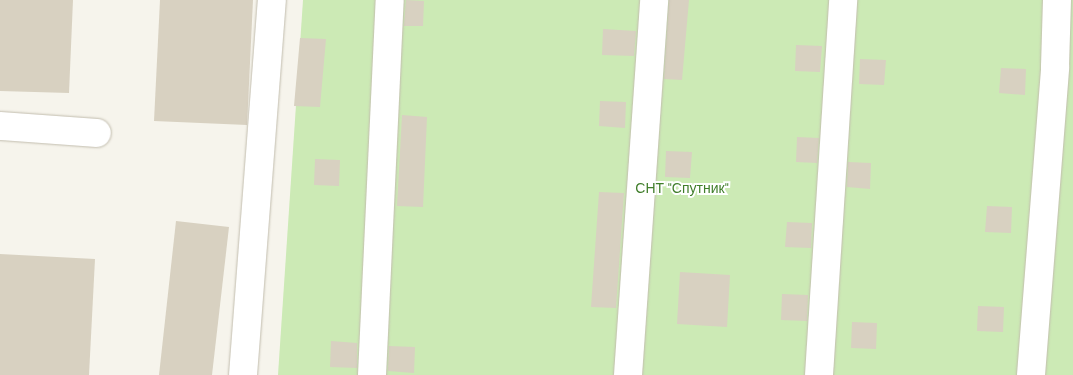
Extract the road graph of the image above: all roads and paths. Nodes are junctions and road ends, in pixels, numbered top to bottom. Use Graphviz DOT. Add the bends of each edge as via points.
graph roads {
  1 [pos="272,0"];
  2 [pos="390,0"];
  3 [pos="654,0"];
  4 [pos="843,0"];
  5 [pos="1057,0"];
  6 [pos="0,126"];
  7 [pos="97,133"];
  8 [pos="243,375"];
  9 [pos="372,375"];
  10 [pos="628,375"];
  11 [pos="819,375"];
  12 [pos="1031,375"];
  1 -- 8 [label="street"];
  2 -- 9 [label="street"];
  3 -- 10 [label="street"];
  4 -- 11 [label="street"];
  5 -- 12 [label="street" via="1055,67"];
  6 -- 7 [label="street"];
}
